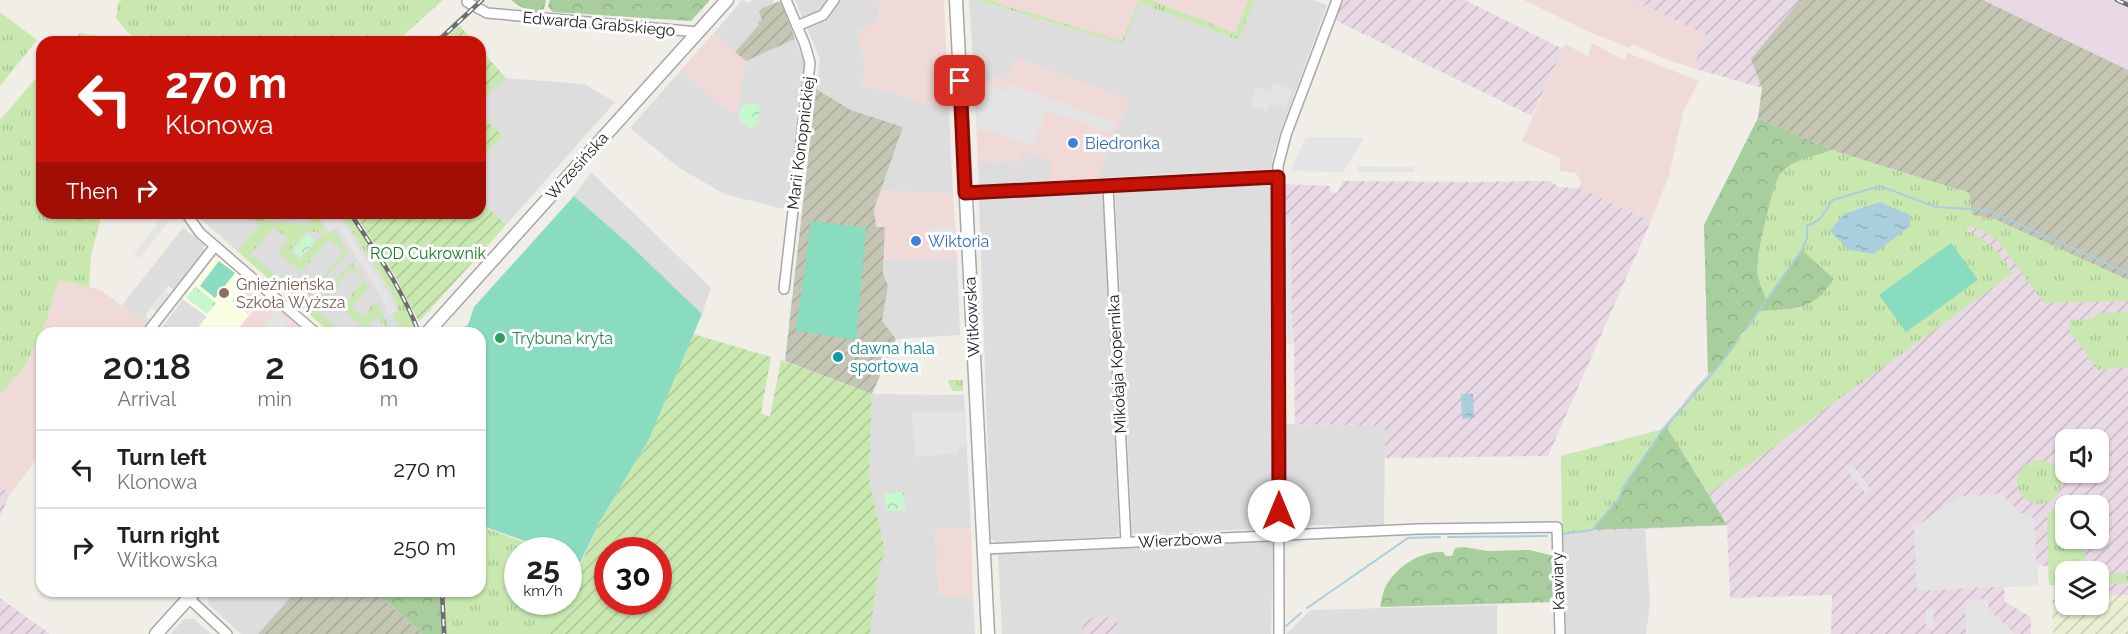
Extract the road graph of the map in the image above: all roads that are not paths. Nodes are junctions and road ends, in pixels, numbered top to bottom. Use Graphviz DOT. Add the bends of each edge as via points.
graph roads {
  1 [pos="727,0"];
  2 [pos="786,0"];
  3 [pos="956,0"];
  4 [pos="1336,0"];
  5 [pos="467,2"];
  6 [pos="829,3"];
  7 [pos="797,26"];
  8 [pos="698,32"];
  9 [pos="1278,177"];
  10 [pos="1108,186"];
  11 [pos="965,193"];
  12 [pos="190,219"];
  13 [pos="215,246"];
  14 [pos="784,290"];
  15 [pos="152,327"];
  16 [pos="309,327"];
  17 [pos="433,327"];
  18 [pos="1557,527"];
  19 [pos="1280,534"];
  20 [pos="1126,542"];
  21 [pos="984,549"];
  22 [pos="185,597"];
  23 [pos="192,597"];
  24 [pos="156,634"];
  25 [pos="227,634"];
  26 [pos="988,634"];
  27 [pos="1279,634"];
  28 [pos="1560,634"];
  1 -- 8 [label="street, Wrzesińska"];
  2 -- 7 [label="street, Marii Konopnickiej"];
  3 -- 11 [label="street, Witkowska"];
  4 -- 9 [label="street" via="1281,150"];
  5 -- 8 [label="street, Edwarda Grabskiego" via="487,13"];
  6 -- 7 [label="street" via="823,15"];
  7 -- 14 [label="street, Marii Konopnickiej" via="810,63"];
  8 -- 17 [label="street, Wrzesińska"];
  9 -- 10 [label="street"];
  9 -- 19 [label="street"];
  10 -- 11 [label="street"];
  10 -- 20 [label="street, Mikołaja Kopernika"];
  11 -- 21 [label="street, Witkowska"];
  12 -- 13 [label="street"];
  13 -- 15 [label="street"];
  13 -- 16 [label="street"];
  18 -- 19 [label="street, Wierzbowa"];
  18 -- 28 [label="street, Kawiary"];
  19 -- 20 [label="street, Wierzbowa"];
  19 -- 27 [label="street"];
  20 -- 21 [label="street, Wierzbowa"];
  21 -- 26 [label="street, Witkowska"];
  22 -- 24 [label="street"];
  23 -- 25 [label="street"];
}
